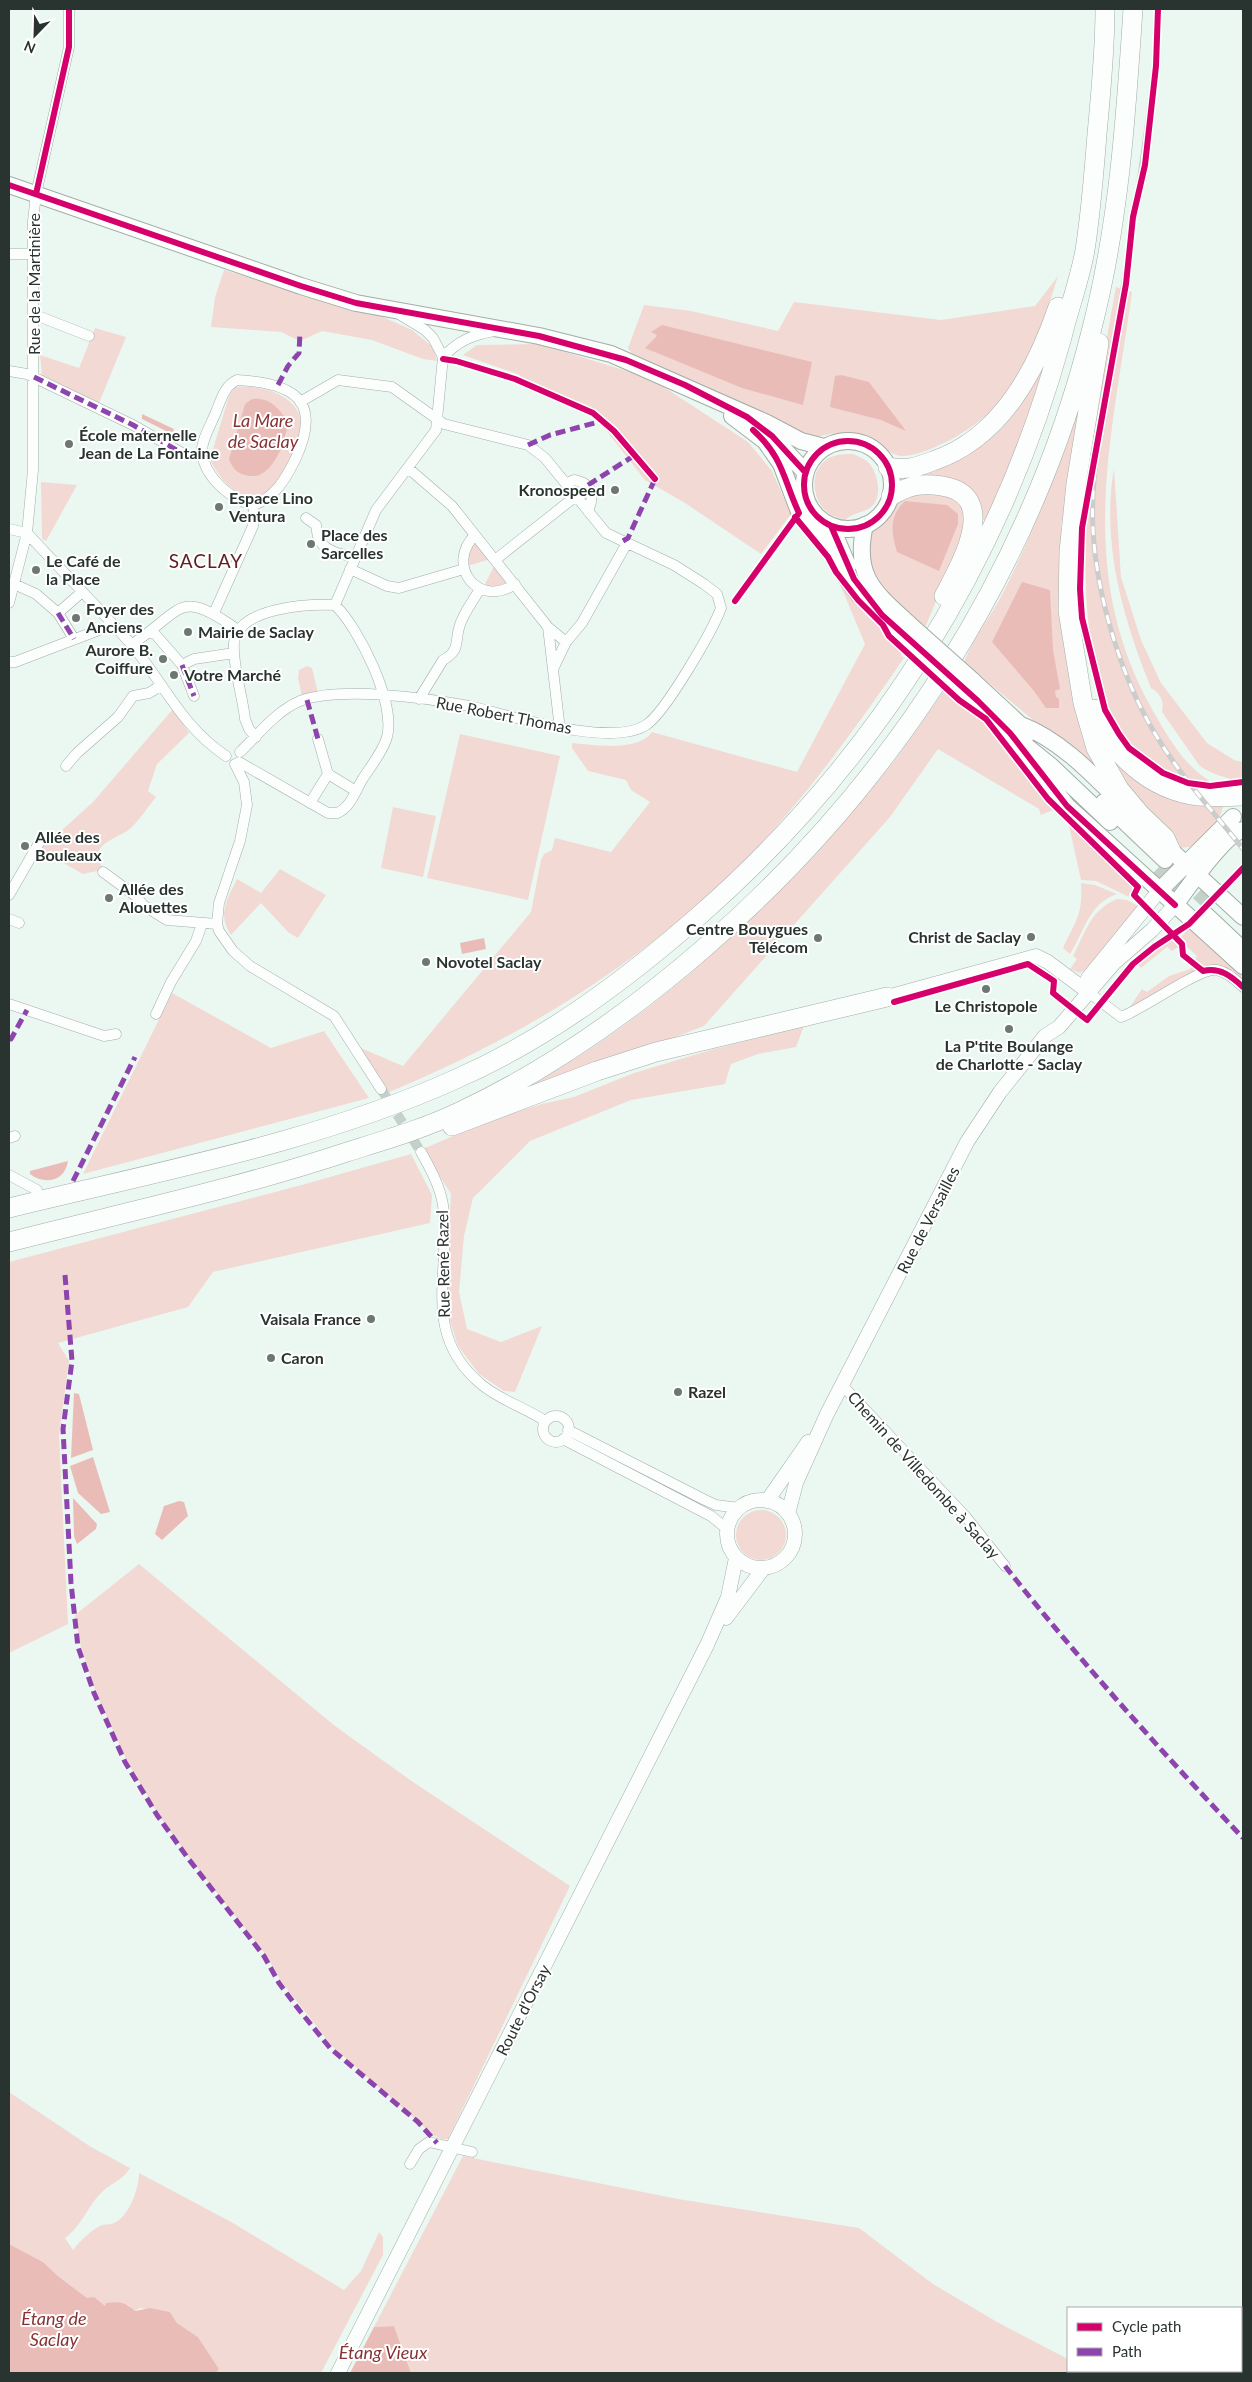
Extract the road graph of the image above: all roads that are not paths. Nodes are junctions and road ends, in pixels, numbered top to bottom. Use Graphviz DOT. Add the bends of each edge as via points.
graph roads {
  1 [pos="69,9"];
  2 [pos="1105,9"];
  3 [pos="1133,9"];
  4 [pos="9,185"];
  5 [pos="1092,185"];
  6 [pos="36,194"];
  7 [pos="9,254"];
  8 [pos="33,254"];
  9 [pos="1103,283"];
  10 [pos="392,310"];
  11 [pos="33,314"];
  12 [pos="500,330"];
  13 [pos="89,336"];
  14 [pos="443,357"];
  15 [pos="9,371"];
  16 [pos="34,377"];
  17 [pos="685,385"];
  18 [pos="300,402"];
  19 [pos="731,408"];
  20 [pos="438,420"];
  21 [pos="824,447"];
  22 [pos="182,453"];
  23 [pos="888,467"];
  24 [pos="408,468"];
  25 [pos="805,472"];
  26 [pos="566,484"];
  27 [pos="576,496"];
  28 [pos="891,496"];
  29 [pos="254,505"];
  30 [pos="588,512"];
  31 [pos="306,518"];
  32 [pos="866,525"];
  33 [pos="830,526"];
  34 [pos="9,529"];
  35 [pos="27,533"];
  36 [pos="475,535"];
  37 [pos="627,543"];
  38 [pos="356,556"];
  39 [pos="495,560"];
  40 [pos="350,569"];
  41 [pos="464,569"];
  42 [pos="14,584"];
  43 [pos="515,584"];
  44 [pos="480,590"];
  45 [pos="82,592"];
  46 [pos="1070,595"];
  47 [pos="9,603"];
  48 [pos="335,605"];
  49 [pos="58,613"];
  50 [pos="214,613"];
  51 [pos="882,615"];
  52 [pos="112,624"];
  53 [pos="548,627"];
  54 [pos="906,629"];
  55 [pos="238,630"];
  56 [pos="149,633"];
  57 [pos="74,639"];
  58 [pos="566,642"];
  59 [pos="131,645"];
  60 [pos="234,653"];
  61 [pos="9,662"];
  62 [pos="182,665"];
  63 [pos="915,666"];
  64 [pos="554,667"];
  65 [pos="160,686"];
  66 [pos="194,696"];
  67 [pos="384,697"];
  68 [pos="420,699"];
  69 [pos="557,727"];
  70 [pos="1016,729"];
  71 [pos="256,737"];
  72 [pos="318,739"];
  73 [pos="238,759"];
  74 [pos="66,766"];
  75 [pos="328,774"];
  76 [pos="356,791"];
  77 [pos="1242,796"];
  78 [pos="310,803"];
  79 [pos="1240,825"];
  80 [pos="40,843"];
  81 [pos="1165,859"];
  82 [pos="1185,864"];
  83 [pos="104,872"];
  84 [pos="1198,875"];
  85 [pos="1159,891"];
  86 [pos="9,895"];
  87 [pos="1175,904"];
  88 [pos="1243,917"];
  89 [pos="9,919"];
  90 [pos="20,923"];
  91 [pos="202,924"];
  92 [pos="217,924"];
  93 [pos="1243,935"];
  94 [pos="1243,950"];
  95 [pos="1243,966"];
  96 [pos="1243,987"];
  97 [pos="1084,989"];
  98 [pos="889,996"];
  99 [pos="9,1004"];
  100 [pos="156,1014"];
  101 [pos="116,1034"];
  102 [pos="381,1089"];
  103 [pos="400,1135"];
  104 [pos="421,1152"];
  105 [pos="9,1175"];
  106 [pos="37,1190"];
  107 [pos="9,1208"];
  108 [pos="9,1242"];
  109 [pos="842,1385"];
  110 [pos="827,1414"];
  111 [pos="545,1421"];
  112 [pos="566,1435"];
  113 [pos="767,1501"];
  114 [pos="739,1508"];
  115 [pos="788,1514"];
  116 [pos="727,1530"];
  117 [pos="736,1558"];
  118 [pos="1006,1566"];
  119 [pos="763,1569"];
  120 [pos="707,1645"];
  121 [pos="454,2147"];
  122 [pos="472,2152"];
  123 [pos="410,2164"];
  124 [pos="338,2373"];
  1 -- 6 [label="street, Rue de la Martinière" via="69,47"];
  2 -- 5 [label="highway" via="1105,47"];
  3 -- 9 [label="highway" via="1125,136"];
  4 -- 6 [label="main road"];
  5 -- 23 [label="highway" via="1084,193 1076,242 1049,332 1016,396 984,430 957,450 911,469"];
  5 -- 63 [label="highway" via="1084,252 1032,436 977,562"];
  6 -- 8 [label="street, Rue de la Martinière"];
  6 -- 10 [label="main road" via="301,286"];
  7 -- 8 [label="street"];
  8 -- 11 [label="street, Rue de la Martinière"];
  9 -- 46 [label="highway" via="1107,296 1070,535"];
  9 -- 103 [label="highway" via="1055,450 1003,568 967,635 918,711 841,811 733,924 623,1014 514,1084 457,1113"];
  10 -- 12 [label="main road"];
  10 -- 14 [label="street" via="425,330"];
  11 -- 13 [label="street"];
  11 -- 16 [label="street, Rue de la Martinière"];
  12 -- 14 [label="street" via="466,338"];
  12 -- 17 [label="main road" via="611,354"];
  14 -- 20 [label="street"];
  15 -- 16 [label="street"];
  16 -- 22 [label="street" via="133,425"];
  16 -- 35 [label="street, Rue de la Martinière" via="33,470"];
  17 -- 19 [label="main road"];
  17 -- 51 [label="main road" via="706,403 735,418 765,441 781,464 801,517 830,551 855,590"];
  18 -- 20 [label="street" via="343,379 397,389"];
  18 -- 29 [label="street" via="308,419 298,454 278,489 267,500"];
  18 -- 29 [label="street" via="278,385 263,382 237,380 226,389 205,440 203,456 206,466 222,488 240,501"];
  19 -- 21 [label="main road" via="801,441"];
  19 -- 25 [label="main road" via="772,436"];
  20 -- 24 [label="street" via="433,436"];
  20 -- 26 [label="street" via="528,445 545,458"];
  21 -- 23 [label="main road" via="838,441 868,445 880,454"];
  21 -- 25 [label="main road"];
  23 -- 28 [label="main road"];
  24 -- 36 [label="street" via="452,506"];
  24 -- 38 [label="street" via="376,510"];
  25 -- 33 [label="main road" via="808,504 813,513"];
  26 -- 27 [label="street"];
  26 -- 30 [label="street" via="574,480 588,485 593,492"];
  27 -- 30 [label="street"];
  27 -- 39 [label="street"];
  28 -- 32 [label="main road" via="882,514"];
  28 -- 63 [label="highway" via="908,486 955,488 971,500 974,512 965,549 913,660"];
  29 -- 50 [label="street" via="253,526"];
  30 -- 37 [label="street" via="606,533"];
  31 -- 38 [label="street" via="316,525 320,541 325,546 344,556"];
  32 -- 33 [label="main road" via="854,529"];
  32 -- 54 [label="main road" via="862,557 868,580"];
  33 -- 51 [label="main road" via="854,579"];
  34 -- 35 [label="street"];
  35 -- 42 [label="street, Rue de la Martinière"];
  35 -- 45 [label="street" via="66,580"];
  36 -- 39 [label="street"];
  36 -- 41 [label="street" via="464,552"];
  37 -- 58 [label="street" via="582,623"];
  37 -- 69 [label="street, Rue Robert Thomas" via="674,565 704,584 717,594 721,608 702,646 660,711 646,726 623,732"];
  38 -- 40 [label="street"];
  39 -- 43 [label="street"];
  40 -- 41 [label="street" via="399,588"];
  40 -- 48 [label="street"];
  41 -- 44 [label="street"];
  42 -- 47 [label="street, Rue de la Martinière"];
  42 -- 49 [label="street" via="36,594"];
  43 -- 44 [label="street" via="505,591"];
  43 -- 53 [label="street"];
  44 -- 68 [label="street" via="459,627 458,643 449,657 442,660"];
  45 -- 49 [label="street"];
  45 -- 52 [label="street"];
  46 -- 77 [label="highway" via="1092,703 1103,731 1114,747 1136,769 1168,788 1197,796"];
  46 -- 81 [label="highway" via="1068,611 1079,682 1096,748 1119,788 1165,838"];
  48 -- 55 [label="street" via="303,605 273,612 258,616"];
  48 -- 67 [label="street" via="354,627"];
  49 -- 57 [label="street"];
  50 -- 55 [label="street"];
  50 -- 56 [label="street" via="200,606 184,606"];
  51 -- 54 [label="main road"];
  52 -- 57 [label="street"];
  52 -- 59 [label="street"];
  53 -- 58 [label="street"];
  53 -- 64 [label="street"];
  54 -- 70 [label="main road, bridge"];
  55 -- 60 [label="street"];
  56 -- 59 [label="street"];
  56 -- 62 [label="street" via="155,634"];
  57 -- 61 [label="street"];
  58 -- 64 [label="street"];
  59 -- 65 [label="street"];
  60 -- 62 [label="street" via="194,659"];
  60 -- 71 [label="street" via="245,719"];
  62 -- 66 [label="street"];
  63 -- 107 [label="highway" via="851,757 751,868 637,969 539,1035 458,1079 378,1112 223,1157"];
  64 -- 69 [label="street"];
  65 -- 73 [label="street" via="193,729 226,756 228,762"];
  65 -- 74 [label="street" via="133,696 118,717"];
  67 -- 68 [label="street, Rue Robert Thomas"];
  67 -- 71 [label="street, Rue Robert Thomas" via="322,695 300,701 275,718"];
  67 -- 76 [label="street" via="387,738"];
  68 -- 69 [label="street, Rue Robert Thomas" via="467,706"];
  70 -- 81 [label="main road" via="1051,766"];
  70 -- 81 [label="main road" via="1037,731 1079,764"];
  70 -- 85 [label="main road" via="1067,806"];
  71 -- 73 [label="street, Rue Robert Thomas"];
  72 -- 75 [label="street"];
  73 -- 78 [label="street"];
  73 -- 92 [label="street" via="247,805 240,841 219,904"];
  75 -- 76 [label="street"];
  75 -- 78 [label="street"];
  76 -- 78 [label="street" via="344,809 337,813 328,813"];
  77 -- 79 [label="main road" via="1234,803"];
  79 -- 82 [label="main road"];
  79 -- 84 [label="main road"];
  80 -- 86 [label="street"];
  81 -- 82 [label="main road"];
  82 -- 84 [label="main road"];
  82 -- 85 [label="main road"];
  83 -- 91 [label="street" via="161,917"];
  84 -- 87 [label="main road"];
  84 -- 88 [label="main road"];
  85 -- 87 [label="main road"];
  85 -- 97 [label="main road, Rue de Versailles"];
  87 -- 95 [label="main road"];
  87 -- 97 [label="main road, Rue de Versailles" via="1152,930"];
  89 -- 90 [label="street"];
  91 -- 92 [label="street"];
  91 -- 100 [label="street"];
  92 -- 102 [label="street" via="226,942 250,966 334,1016"];
  93 -- 94 [label="main road" via="1210,911"];
  96 -- 97 [label="street" via="1225,973 1209,970 1135,1012 1120,1016"];
  97 -- 98 [label="main road" via="1036,956"];
  97 -- 109 [label="main road, Rue de Versailles" via="1052,1022 1046,1036 1000,1092 967,1142"];
  98 -- 103 [label="highway" via="656,1052 422,1136"];
  99 -- 101 [label="street" via="104,1036"];
  103 -- 108 [label="highway" via="276,1176"];
  104 -- 111 [label="street, Rue René Razel" via="442,1203 441,1309 452,1348 466,1369 484,1386"];
  105 -- 106 [label="street"];
  109 -- 110 [label="main road, Rue de Versailles"];
  109 -- 118 [label="street, Chemin de Villedombe à Saclay" via="966,1517"];
  110 -- 113 [label="main road, Rue de Versailles"];
  110 -- 115 [label="main road, Rue de Versailles" via="796,1483"];
  111 -- 112 [label="street, Rue René Razel" via="560,1416 566,1420"];
  111 -- 112 [label="street, Rue René Razel" via="546,1437 553,1441"];
  112 -- 114 [label="street, Rue René Razel" via="716,1505"];
  112 -- 116 [label="street, Rue René Razel" via="710,1516"];
  113 -- 114 [label="main road" via="756,1501"];
  113 -- 115 [label="main road" via="775,1503"];
  114 -- 116 [label="main road"];
  115 -- 119 [label="main road" via="795,1531 792,1549 780,1563"];
  116 -- 117 [label="main road" via="728,1545"];
  117 -- 119 [label="main road" via="753,1568"];
  117 -- 120 [label="main road, Route d'Orsay" via="728,1597"];
  119 -- 120 [label="main road, Route d'Orsay"];
  120 -- 121 [label="main road, Route d'Orsay"];
  121 -- 122 [label="street"];
  121 -- 123 [label="street" via="429,2142 419,2148"];
  121 -- 124 [label="main road, Route d'Orsay"];
}
